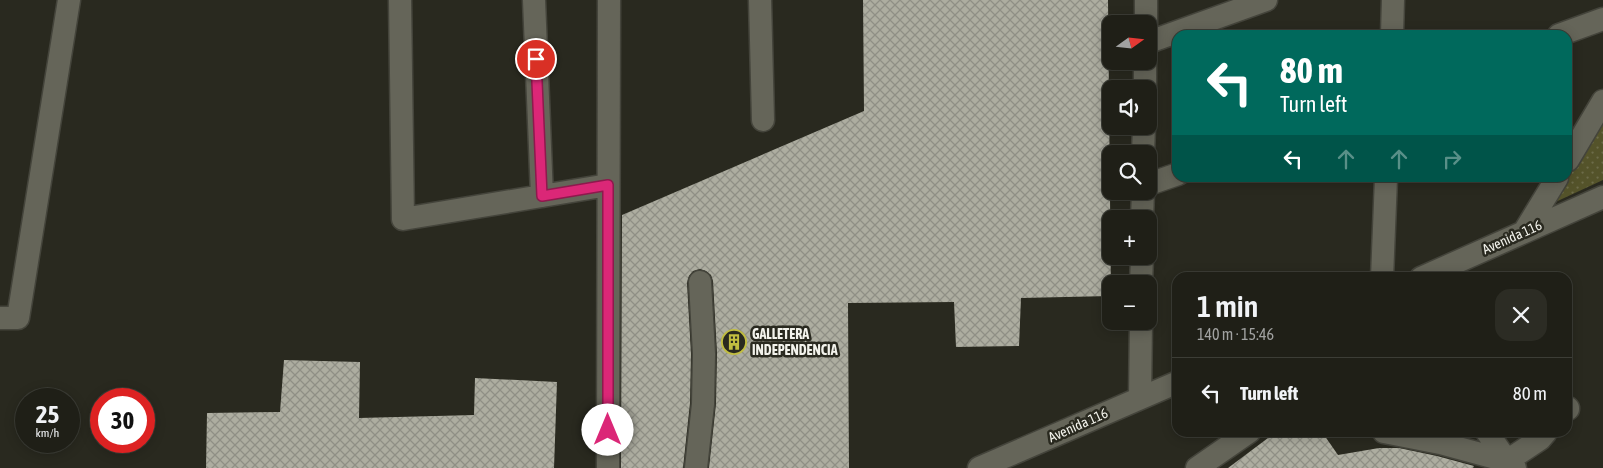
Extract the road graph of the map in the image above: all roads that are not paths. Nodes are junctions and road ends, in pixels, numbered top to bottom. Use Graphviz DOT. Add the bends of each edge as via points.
graph roads {
  1 [pos="69,0"];
  2 [pos="400,0"];
  3 [pos="534,0"];
  4 [pos="608,0"];
  5 [pos="760,0"];
  6 [pos="1146,0"];
  7 [pos="1266,0"];
  8 [pos="1393,0"];
  9 [pos="1146,15"];
  10 [pos="1603,19"];
  11 [pos="1182,30"];
  12 [pos="1392,30"];
  13 [pos="1572,30"];
  14 [pos="1172,34"];
  15 [pos="1158,39"];
  16 [pos="1603,102"];
  17 [pos="763,120"];
  18 [pos="1572,153"];
  19 [pos="1172,176"];
  20 [pos="1157,181"];
  21 [pos="1386,182"];
  22 [pos="1555,182"];
  23 [pos="608,185"];
  24 [pos="542,196"];
  25 [pos="1603,197"];
  26 [pos="1524,232"];
  27 [pos="1382,272"];
  28 [pos="1434,272"];
  29 [pos="700,282"];
  30 [pos="0,318"];
  31 [pos="1141,330"];
  32 [pos="1172,385"];
  33 [pos="1140,398"];
  34 [pos="1242,437"];
  35 [pos="1409,437"];
  36 [pos="1493,437"];
  37 [pos="1542,437"];
  38 [pos="1515,453"];
  39 [pos="608,468"];
  40 [pos="696,468"];
  41 [pos="979,468"];
  42 [pos="1197,468"];
  1 -- 30 [label="street" via="18,318"];
  2 -- 24 [label="street" via="404,219"];
  3 -- 24 [label="street"];
  4 -- 23 [label="street"];
  5 -- 17 [label="street"];
  6 -- 9 [label="street"];
  7 -- 11 [label="street"];
  8 -- 12 [label="street"];
  10 -- 13 [label="street"];
  14 -- 15 [label="street"];
  16 -- 18 [label="street"];
  19 -- 20 [label="street"];
  21 -- 27 [label="street"];
  22 -- 26 [label="street"];
  23 -- 24 [label="street"];
  23 -- 39 [label="street"];
  25 -- 26 [label="street, Avenida 116"];
  26 -- 28 [label="street, Avenida 116"];
  29 -- 40 [label="street" via="703,404"];
  31 -- 33 [label="street"];
  32 -- 33 [label="street, Avenida 116"];
  33 -- 41 [label="street, Avenida 116"];
  34 -- 42 [label="street"];
  35 -- 38 [label="street"];
  36 -- 38 [label="street"];
  37 -- 38 [label="street"];
}
